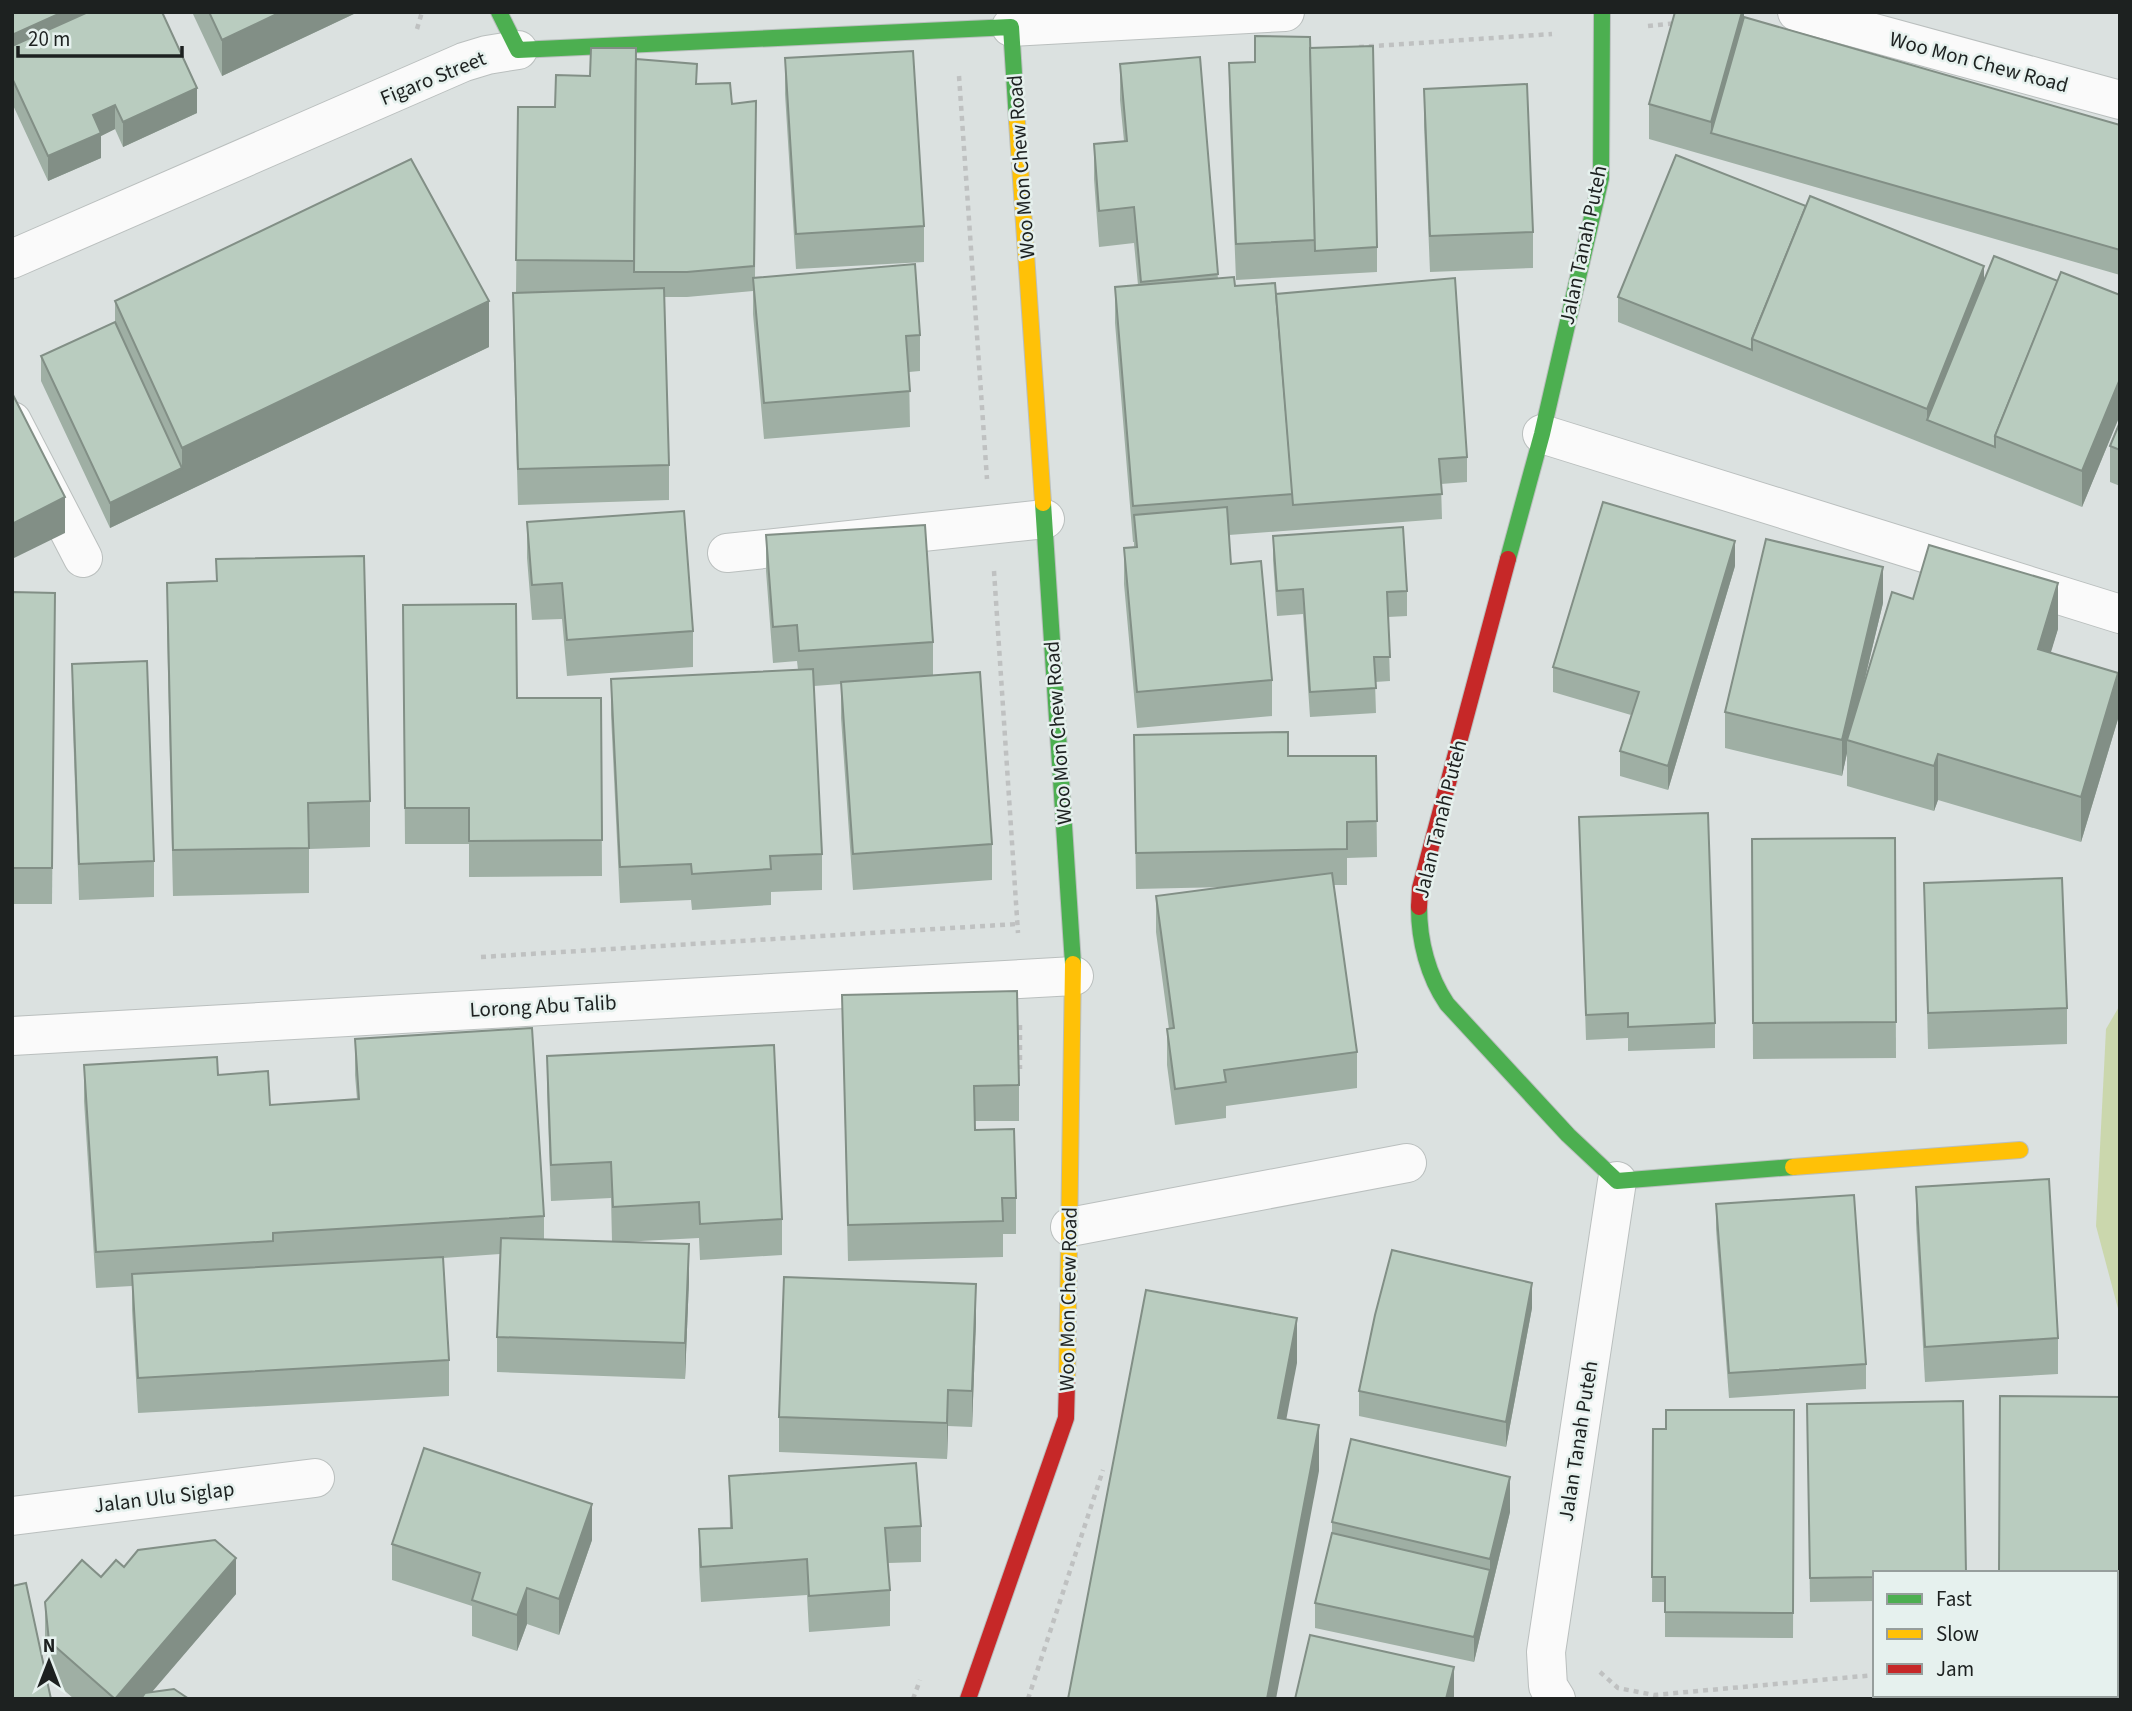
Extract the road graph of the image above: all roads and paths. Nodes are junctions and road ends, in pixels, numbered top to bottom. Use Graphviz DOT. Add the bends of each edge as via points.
graph roads {
  1 [pos="422,12"];
  2 [pos="499,12"];
  3 [pos="1286,12"];
  4 [pos="1602,12"];
  5 [pos="1797,12"];
  6 [pos="1683,24"];
  7 [pos="1011,27"];
  8 [pos="417,30"];
  9 [pos="957,30"];
  10 [pos="1602,31"];
  11 [pos="1345,48"];
  12 [pos="518,50"];
  13 [pos="946,76"];
  14 [pos="959,76"];
  15 [pos="2120,100"];
  16 [pos="12,259"];
  17 [pos="12,421"];
  18 [pos="1542,434"];
  19 [pos="1045,519"];
  20 [pos="990,525"];
  21 [pos="727,553"];
  22 [pos="83,558"];
  23 [pos="2120,614"];
  24 [pos="1070,921"];
  25 [pos="1017,924"];
  26 [pos="473,958"];
  27 [pos="1074,976"];
  28 [pos="1021,980"];
  29 [pos="12,1036"];
  30 [pos="1020,1075"];
  31 [pos="2020,1150"];
  32 [pos="1407,1163"];
  33 [pos="1618,1181"];
  34 [pos="1070,1227"];
  35 [pos="315,1478"];
  36 [pos="12,1516"];
  37 [pos="1596,1666"];
  38 [pos="922,1673"];
  39 [pos="1873,1675"];
  40 [pos="968,1698"];
  41 [pos="913,1699"];
  42 [pos="961,1699"];
  43 [pos="1556,1699"];
  1 -- 8 [label="path"];
  2 -- 12 [label="street"];
  3 -- 7 [label="street"];
  4 -- 10 [label="street, Jalan Tanah Puteh"];
  5 -- 15 [label="street, Woo Mon Chew Road"];
  6 -- 10 [label="path"];
  7 -- 9 [label="street, Figaro Street"];
  7 -- 19 [label="street, Woo Mon Chew Road"];
  9 -- 12 [label="street, Figaro Street"];
  9 -- 14 [label="path"];
  10 -- 11 [label="path"];
  10 -- 18 [label="street, Jalan Tanah Puteh" via="1601,178"];
  12 -- 16 [label="street, Figaro Street" via="464,62"];
  13 -- 14 [label="path"];
  14 -- 20 [label="path"];
  17 -- 22 [label="street"];
  18 -- 23 [label="street"];
  18 -- 33 [label="street, Jalan Tanah Puteh" via="1420,888 1417,916 1437,989 1592,1160"];
  19 -- 20 [label="street"];
  19 -- 24 [label="street, Woo Mon Chew Road"];
  20 -- 21 [label="street"];
  20 -- 25 [label="path"];
  24 -- 25 [label="path"];
  24 -- 27 [label="street, Woo Mon Chew Road"];
  25 -- 26 [label="path"];
  25 -- 28 [label="path"];
  27 -- 28 [label="street, Lorong Abu Talib"];
  27 -- 34 [label="street, Woo Mon Chew Road"];
  28 -- 29 [label="street, Lorong Abu Talib"];
  28 -- 30 [label="path"];
  31 -- 33 [label="street"];
  32 -- 34 [label="street"];
  33 -- 43 [label="street, Jalan Tanah Puteh" via="1546,1653 1548,1686"];
  34 -- 40 [label="street, Woo Mon Chew Road" via="1066,1418"];
  35 -- 36 [label="street, Jalan Ulu Siglap"];
  37 -- 39 [label="path" via="1618,1688 1654,1695"];
  38 -- 41 [label="path"];
  40 -- 42 [label="street, Woo Mon Chew Road"];
}
